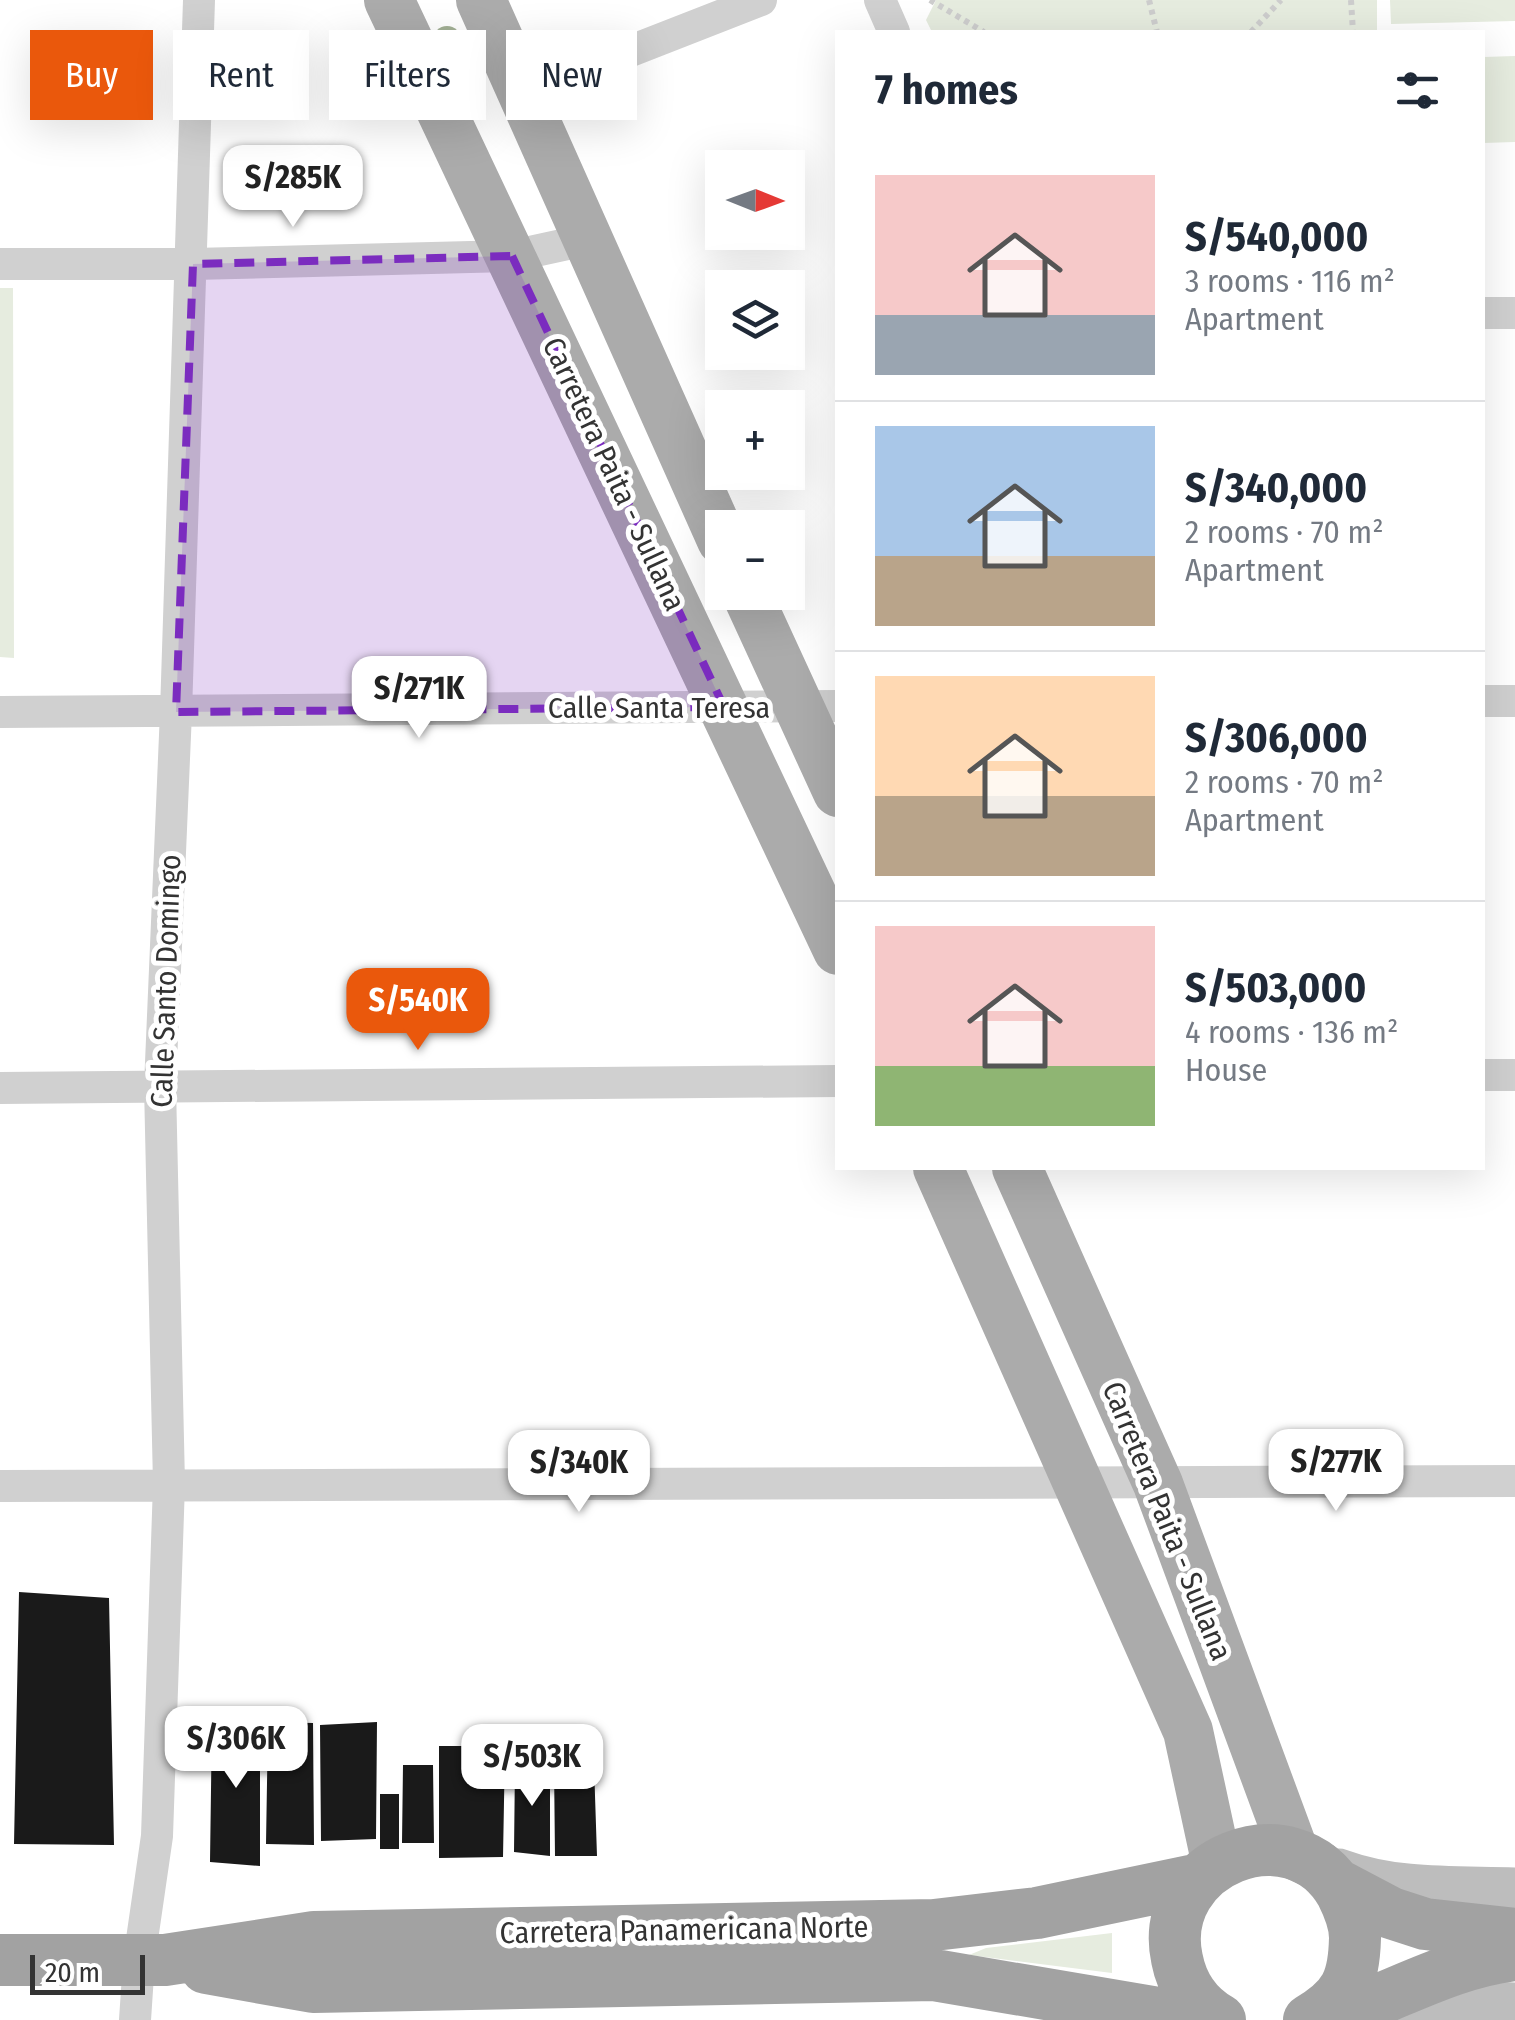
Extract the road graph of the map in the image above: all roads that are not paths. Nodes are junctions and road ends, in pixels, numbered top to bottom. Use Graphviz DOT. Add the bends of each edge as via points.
graph roads {
  1 [pos="199,0"];
  2 [pos="389,0"];
  3 [pos="481,0"];
  4 [pos="761,0"];
  5 [pos="880,0"];
  6 [pos="893,30"];
  7 [pos="637,48"];
  8 [pos="506,55"];
  9 [pos="535,120"];
  10 [pos="590,239"];
  11 [pos="512,256"];
  12 [pos="0,264"];
  13 [pos="192,264"];
  14 [pos="1485,313"];
  15 [pos="1515,313"];
  16 [pos="709,510"];
  17 [pos="757,610"];
  18 [pos="1485,701"];
  19 [pos="1515,701"];
  20 [pos="817,707"];
  21 [pos="724,708"];
  22 [pos="0,712"];
  23 [pos="176,712"];
  24 [pos="835,780"];
  25 [pos="835,944"];
  26 [pos="1515,1075"];
  27 [pos="1485,1076"];
  28 [pos="835,1080"];
  29 [pos="160,1086"];
  30 [pos="0,1088"];
  31 [pos="939,1170"];
  32 [pos="1018,1170"];
  33 [pos="1515,1481"];
  34 [pos="169,1484"];
  35 [pos="1080,1484"];
  36 [pos="1158,1484"];
  37 [pos="0,1486"];
  38 [pos="1208,1872"];
  39 [pos="1326,1884"];
  40 [pos="1515,1890"];
  41 [pos="1515,1934"];
  42 [pos="1515,1955"];
  43 [pos="0,1960"];
  44 [pos="152,1960"];
  45 [pos="1515,2004"];
  46 [pos="1390,2010"];
  47 [pos="135,2020"];
  48 [pos="1199,2020"];
  49 [pos="1220,2020"];
  50 [pos="1309,2020"];
  51 [pos="1323,2020"];
  1 -- 13 [label="street, Calle Santo Domingo"];
  2 -- 11 [label="main road, Carretera Paita - Sullana"];
  3 -- 8 [label="main road"];
  4 -- 7 [label="street"];
  5 -- 6 [label="street"];
  9 -- 10 [label="main road"];
  10 -- 11 [label="street"];
  10 -- 16 [label="main road"];
  11 -- 13 [label="street"];
  11 -- 21 [label="main road, Carretera Paita - Sullana"];
  12 -- 13 [label="street"];
  13 -- 23 [label="street, Calle Santo Domingo"];
  14 -- 15 [label="street"];
  17 -- 20 [label="main road"];
  18 -- 19 [label="street"];
  20 -- 21 [label="street, Calle Santa Teresa"];
  20 -- 24 [label="main road"];
  21 -- 23 [label="street, Calle Santa Teresa"];
  21 -- 25 [label="main road, Carretera Paita - Sullana"];
  22 -- 23 [label="street, Calle Santa Teresa"];
  23 -- 29 [label="street, Calle Santo Domingo"];
  26 -- 27 [label="street"];
  28 -- 29 [label="street"];
  29 -- 30 [label="street"];
  29 -- 34 [label="street, Calle Santo Domingo"];
  31 -- 35 [label="main road, Carretera Paita - Sullana"];
  32 -- 36 [label="main road, Carretera Paita - Sullana"];
  33 -- 36 [label="street"];
  34 -- 35 [label="street"];
  34 -- 37 [label="street"];
  34 -- 44 [label="street, Calle Santo Domingo"];
  35 -- 36 [label="street"];
  35 -- 38 [label="main road, Carretera Paita - Sullana" via="1188,1731"];
  36 -- 39 [label="main road, Carretera Paita - Sullana"];
  38 -- 39 [label="highway, Carretera Panamericana Norte" via="1250,1851 1273,1850"];
  38 -- 44 [label="highway, Carretera Panamericana Norte" via="1037,1913 934,1925 314,1936"];
  38 -- 49 [label="highway" via="1189,1890 1174,1944 1193,1998"];
  39 -- 40 [label="main road"];
  39 -- 41 [label="highway" via="1424,1924"];
  39 -- 46 [label="main road"];
  39 -- 50 [label="highway" via="1354,1955 1344,1992"];
  42 -- 46 [label="highway" via="1443,1972"];
  43 -- 44 [label="highway, Carretera Panamericana Norte"];
  44 -- 47 [label="street, Calle Santo Domingo"];
  44 -- 48 [label="highway, Carretera Panamericana Norte" via="313,1987 934,1975"];
  45 -- 46 [label="main road"];
  46 -- 51 [label="highway"];
}
